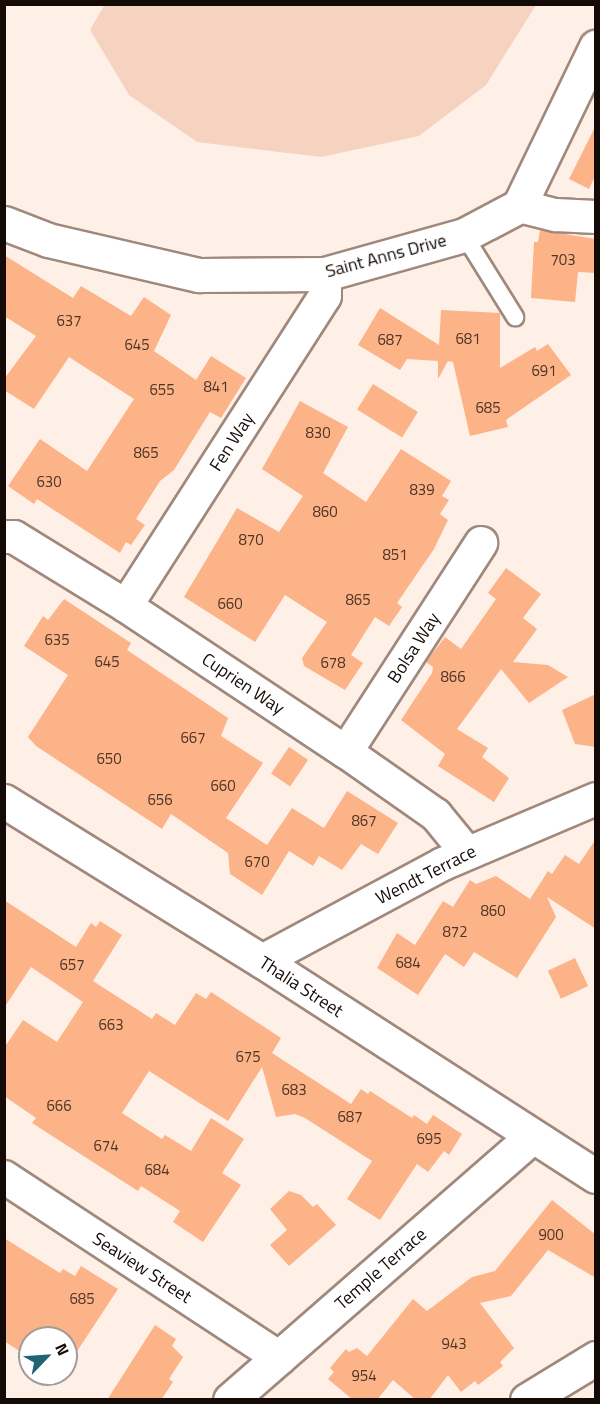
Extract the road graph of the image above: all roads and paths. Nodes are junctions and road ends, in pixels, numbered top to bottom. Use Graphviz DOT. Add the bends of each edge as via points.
graph roads {
  1 [pos="596,46"];
  2 [pos="519,206"];
  3 [pos="596,217"];
  4 [pos="4,223"];
  5 [pos="464,235"];
  6 [pos="325,274"];
  7 [pos="515,317"];
  8 [pos="4,537"];
  9 [pos="481,543"];
  10 [pos="126,606"];
  11 [pos="346,752"];
  12 [pos="596,799"];
  13 [pos="4,801"];
  14 [pos="467,853"];
  15 [pos="262,961"];
  16 [pos="532,1137"];
  17 [pos="596,1176"];
  18 [pos="4,1177"];
  19 [pos="280,1358"];
  20 [pos="596,1358"];
  21 [pos="230,1400"];
  22 [pos="527,1400"];
  1 -- 2 [label="street"];
  2 -- 3 [label="street" via="556,215"];
  2 -- 5 [label="street, Saint Anns Drive"];
  4 -- 6 [label="street, Saint Anns Drive" via="48,240 199,275"];
  5 -- 6 [label="street, Saint Anns Drive"];
  5 -- 7 [label="lane"];
  6 -- 10 [label="street, Fen Way" via="325,296"];
  8 -- 10 [label="street, Cuprien Way" via="14,537"];
  9 -- 11 [label="street, Bolsa Way"];
  10 -- 11 [label="street, Cuprien Way"];
  11 -- 14 [label="street, Cuprien Way" via="436,815"];
  12 -- 14 [label="street, Wendt Terrace"];
  13 -- 15 [label="street, Thalia Street"];
  14 -- 15 [label="street, Wendt Terrace"];
  15 -- 16 [label="street, Thalia Street"];
  16 -- 17 [label="street, Thalia Street"];
  16 -- 19 [label="street, Temple Terrace"];
  18 -- 19 [label="street, Seaview Street"];
  19 -- 21 [label="street, Temple Terrace"];
  20 -- 22 [label="street"];
}
